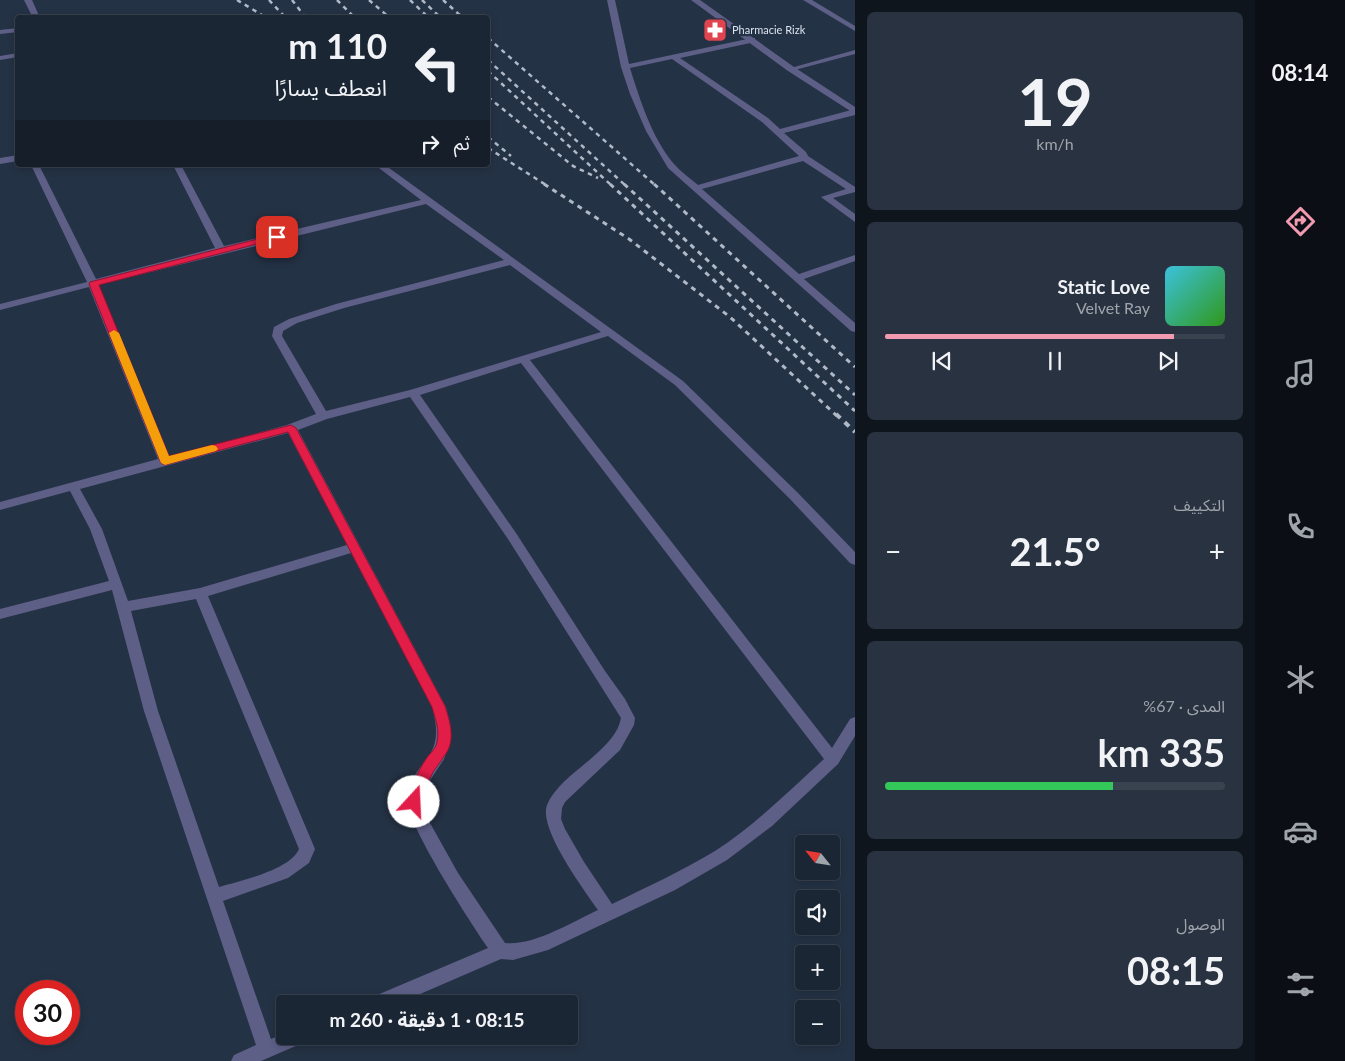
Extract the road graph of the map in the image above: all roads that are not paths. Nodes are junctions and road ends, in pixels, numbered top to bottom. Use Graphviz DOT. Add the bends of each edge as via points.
graph roads {
  1 [pos="28,0"];
  2 [pos="611,0"];
  3 [pos="695,0"];
  4 [pos="807,0"];
  5 [pos="36,15"];
  6 [pos="855,29"];
  7 [pos="15,30"];
  8 [pos="0,32"];
  9 [pos="752,40"];
  10 [pos="855,52"];
  11 [pos="15,56"];
  12 [pos="674,57"];
  13 [pos="0,58"];
  14 [pos="625,67"];
  15 [pos="791,69"];
  16 [pos="855,111"];
  17 [pos="778,132"];
  18 [pos="803,157"];
  19 [pos="15,158"];
  20 [pos="0,161"];
  21 [pos="36,167"];
  22 [pos="178,167"];
  23 [pos="382,167"];
  24 [pos="696,188"];
  25 [pos="854,190"];
  26 [pos="426,201"];
  27 [pos="855,219"];
  28 [pos="221,250"];
  29 [pos="855,258"];
  30 [pos="512,261"];
  31 [pos="796,278"];
  32 [pos="93,284"];
  33 [pos="0,307"];
  34 [pos="855,329"];
  35 [pos="611,332"];
  36 [pos="524,360"];
  37 [pos="414,393"];
  38 [pos="323,416"];
  39 [pos="291,428"];
  40 [pos="165,461"];
  41 [pos="74,488"];
  42 [pos="0,506"];
  43 [pos="354,547"];
  44 [pos="855,560"];
  45 [pos="117,584"];
  46 [pos="200,593"];
  47 [pos="125,607"];
  48 [pos="0,614"];
  49 [pos="855,724"];
  50 [pos="833,760"];
  51 [pos="214,896"];
  52 [pos="609,913"];
  53 [pos="502,951"];
  54 [pos="397,995"];
  55 [pos="278,1045"];
  56 [pos="266,1050"];
  57 [pos="240,1061"];
  1 -- 5 [label="street"];
  2 -- 14 [label="street"];
  3 -- 9 [label="street"];
  4 -- 6 [label="street"];
  7 -- 8 [label="street"];
  9 -- 12 [label="street"];
  9 -- 15 [label="street"];
  10 -- 15 [label="street"];
  11 -- 13 [label="street"];
  12 -- 14 [label="street"];
  12 -- 17 [label="street"];
  14 -- 24 [label="street" via="657,145 671,166"];
  15 -- 16 [label="street"];
  16 -- 17 [label="street"];
  17 -- 18 [label="street"];
  18 -- 24 [label="street"];
  18 -- 25 [label="street"];
  19 -- 20 [label="street"];
  21 -- 32 [label="street"];
  22 -- 28 [label="street"];
  23 -- 26 [label="street"];
  24 -- 31 [label="street"];
  25 -- 27 [label="street" via="826,197"];
  26 -- 28 [label="street"];
  26 -- 30 [label="street"];
  28 -- 32 [label="street"];
  29 -- 31 [label="street"];
  30 -- 35 [label="street"];
  30 -- 38 [label="street" via="340,306 293,320 278,328 277,336"];
  31 -- 34 [label="street"];
  32 -- 33 [label="street"];
  32 -- 40 [label="street"];
  35 -- 36 [label="street"];
  35 -- 44 [label="street" via="679,383"];
  36 -- 37 [label="street"];
  36 -- 50 [label="street"];
  37 -- 38 [label="street"];
  37 -- 52 [label="street" via="512,536 628,718 615,746 560,797 554,807 553,819 559,833"];
  38 -- 39 [label="street"];
  39 -- 40 [label="street"];
  39 -- 43 [label="street"];
  40 -- 41 [label="street"];
  41 -- 42 [label="street"];
  41 -- 45 [label="street" via="96,528"];
  43 -- 46 [label="street"];
  43 -- 53 [label="street" via="439,706 444,741 415,794 419,818 458,888"];
  45 -- 47 [label="street"];
  45 -- 48 [label="street"];
  46 -- 47 [label="street"];
  46 -- 51 [label="street" via="307,849 300,863 284,872"];
  47 -- 51 [label="street" via="150,711"];
  49 -- 50 [label="street"];
  50 -- 52 [label="street" via="767,821 721,855 669,885"];
  51 -- 56 [label="street"];
  52 -- 53 [label="street" via="542,944 513,952"];
  53 -- 54 [label="street"];
  55 -- 56 [label="street"];
  56 -- 57 [label="street"];
}
